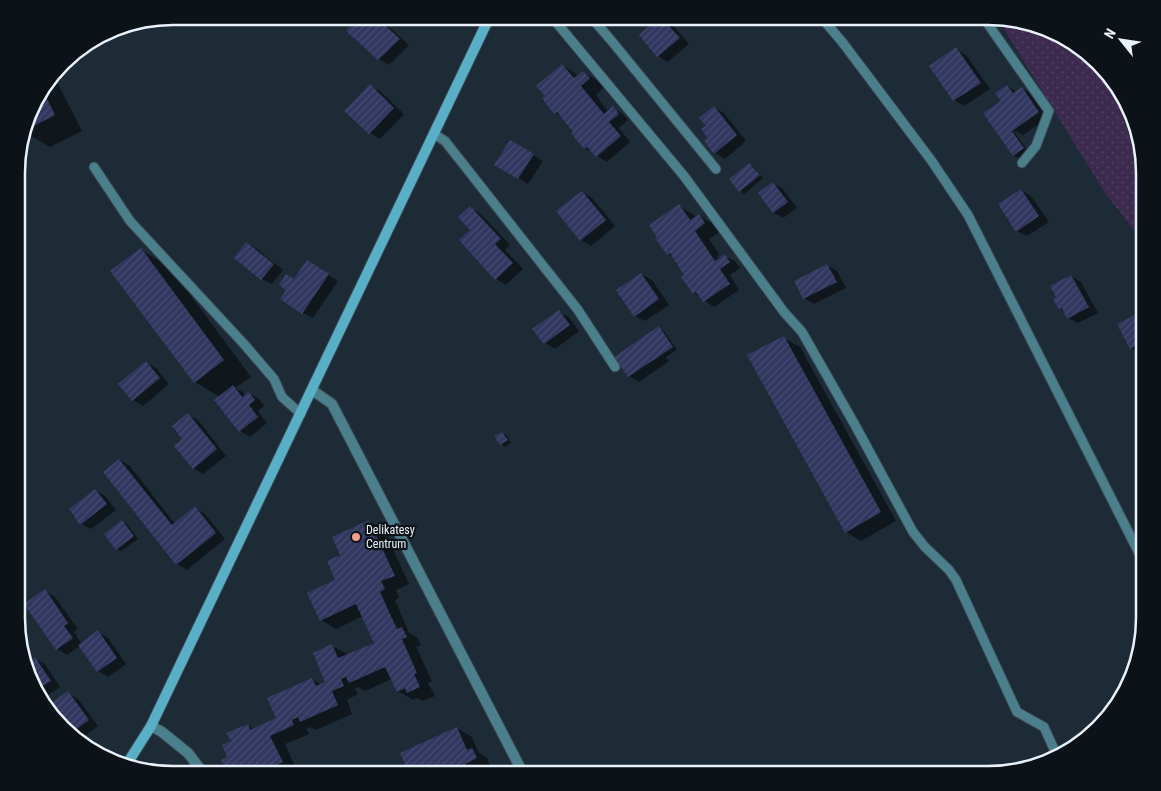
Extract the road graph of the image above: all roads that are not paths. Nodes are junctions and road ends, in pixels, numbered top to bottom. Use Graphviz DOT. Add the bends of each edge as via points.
graph roads {
  1 [pos="486,25"];
  2 [pos="558,25"];
  3 [pos="598,25"];
  4 [pos="828,25"];
  5 [pos="989,25"];
  6 [pos="434,134"];
  7 [pos="1022,163"];
  8 [pos="94,167"];
  9 [pos="716,169"];
  10 [pos="615,367"];
  11 [pos="312,390"];
  12 [pos="301,414"];
  13 [pos="1136,547"];
  14 [pos="151,726"];
  15 [pos="1054,750"];
  16 [pos="130,759"];
  17 [pos="198,766"];
  18 [pos="519,766"];
  1 -- 6 [label="street"];
  2 -- 15 [label="lane" via="684,176 802,332 913,532 956,580 1017,712 1044,727"];
  3 -- 9 [label="lane"];
  4 -- 13 [label="lane" via="931,160 968,215"];
  5 -- 7 [label="lane" via="1049,111 1036,146"];
  6 -- 10 [label="lane" via="445,141 572,302"];
  6 -- 11 [label="street"];
  8 -- 12 [label="lane" via="130,221 244,344 274,379 282,396"];
  11 -- 12 [label="street"];
  11 -- 18 [label="street" via="332,404"];
  12 -- 14 [label="street"];
  14 -- 16 [label="street"];
  14 -- 17 [label="street" via="188,753"];
}
